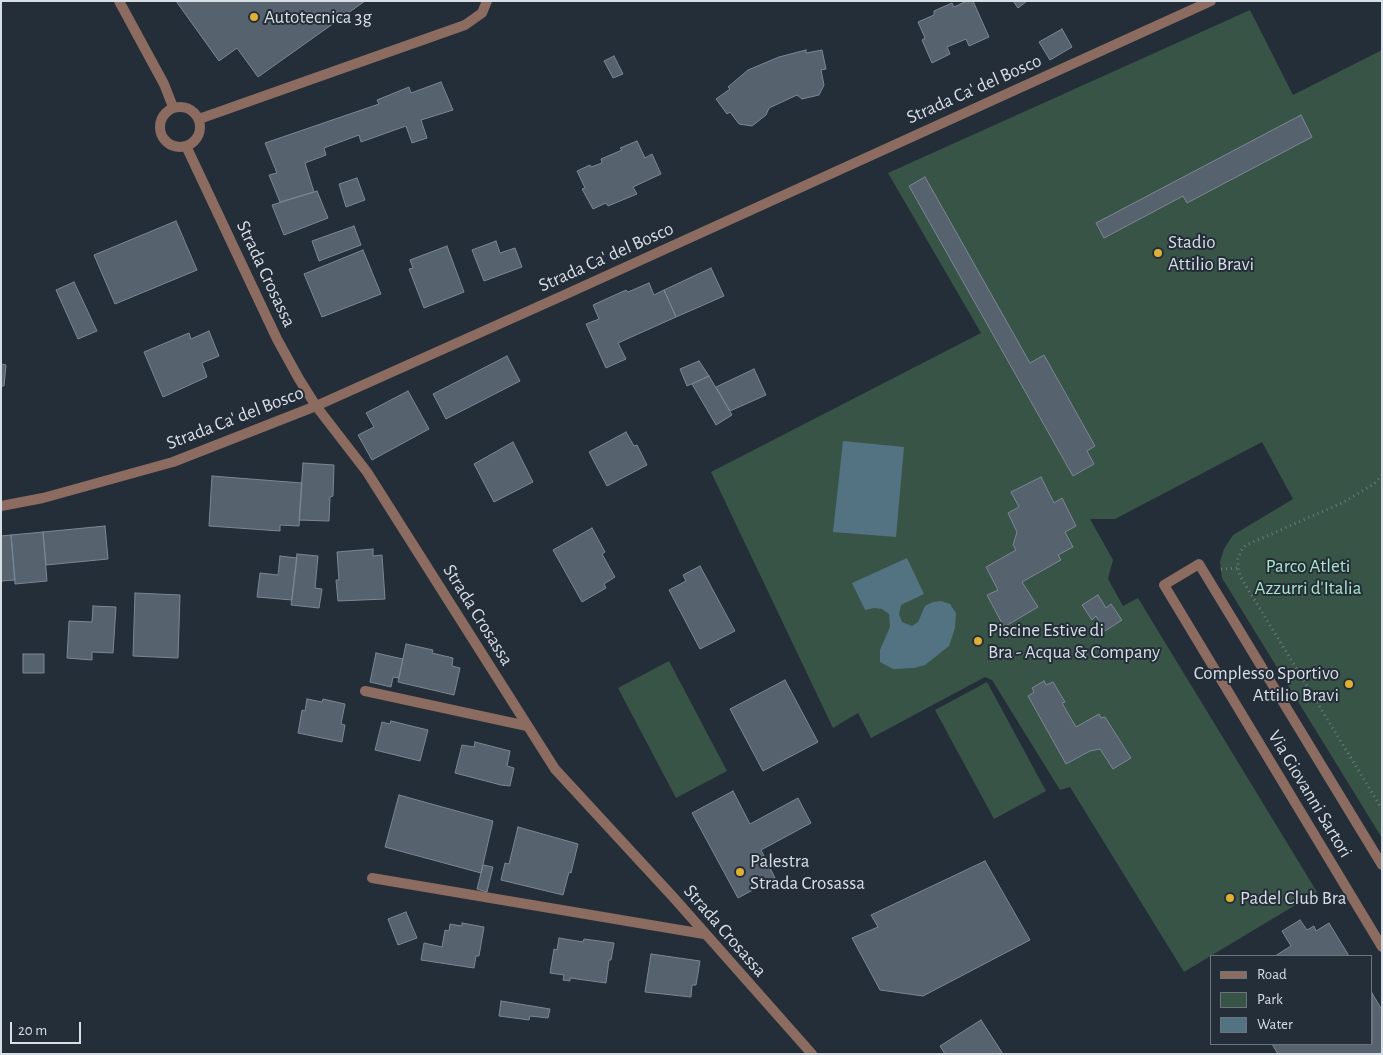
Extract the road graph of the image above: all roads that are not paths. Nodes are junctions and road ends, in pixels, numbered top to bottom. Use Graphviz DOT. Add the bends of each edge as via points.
graph roads {
  1 [pos="119,1"];
  2 [pos="487,1"];
  3 [pos="1210,1"];
  4 [pos="173,107"];
  5 [pos="199,119"];
  6 [pos="186,146"];
  7 [pos="316,406"];
  8 [pos="1,506"];
  9 [pos="365,691"];
  10 [pos="527,726"];
  11 [pos="1382,865"];
  12 [pos="372,878"];
  13 [pos="704,934"];
  14 [pos="1382,947"];
  15 [pos="812,1054"];
  1 -- 4 [label="street"];
  2 -- 5 [label="street" via="482,13 465,25"];
  3 -- 7 [label="street, Strada Ca' del Bosco"];
  4 -- 5 [label="street" via="188,108"];
  4 -- 6 [label="street" via="162,118 160,133 171,145"];
  5 -- 6 [label="street" via="199,135"];
  6 -- 7 [label="street, Strada Crosassa" via="277,339"];
  7 -- 8 [label="street, Strada Ca' del Bosco" via="173,462 43,498"];
  7 -- 10 [label="street, Strada Crosassa" via="367,472"];
  9 -- 10 [label="street"];
  10 -- 13 [label="street, Strada Crosassa" via="556,769"];
  11 -- 14 [label="street, Via Giovanni Sartori" via="1200,564 1164,585"];
  12 -- 13 [label="street"];
  13 -- 15 [label="street, Strada Crosassa"];
}
